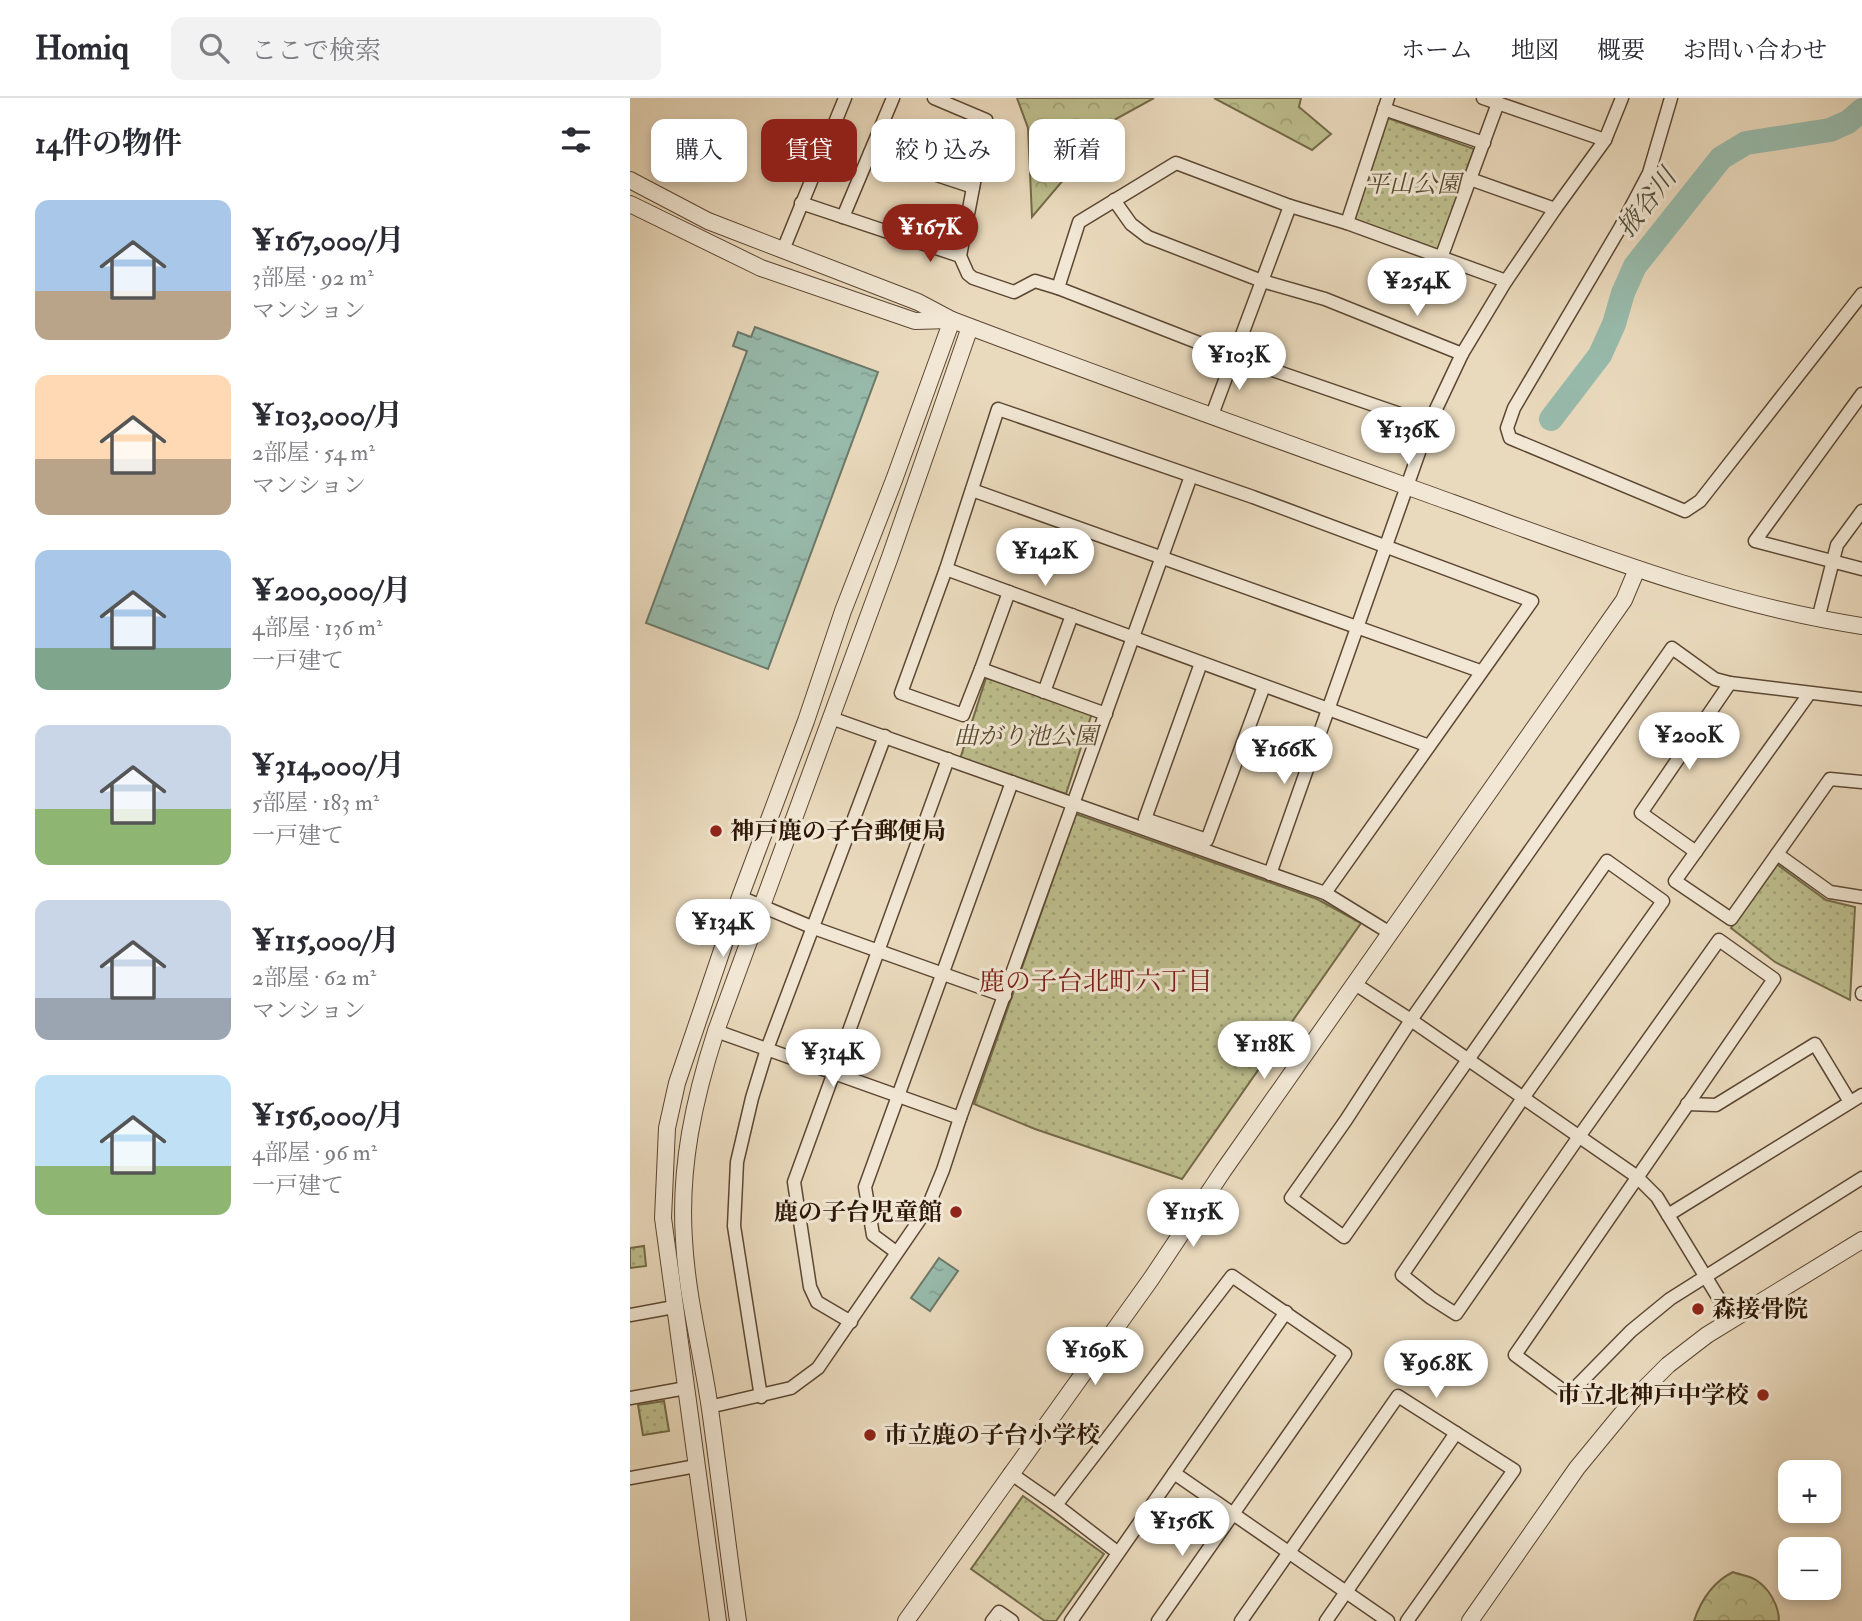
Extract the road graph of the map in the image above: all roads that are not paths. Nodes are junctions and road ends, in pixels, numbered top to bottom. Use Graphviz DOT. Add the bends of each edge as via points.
graph roads {
  1 [pos="845,98"];
  2 [pos="893,98"];
  3 [pos="934,98"];
  4 [pos="1483,98"];
  5 [pos="1622,98"];
  6 [pos="1671,98"];
  7 [pos="1498,103"];
  8 [pos="1386,104"];
  9 [pos="1605,140"];
  10 [pos="1484,143"];
  11 [pos="870,153"];
  12 [pos="1471,178"];
  13 [pos="630,180"];
  14 [pos="973,187"];
  15 [pos="1114,200"];
  16 [pos="801,203"];
  17 [pos="630,204"];
  18 [pos="1290,206"];
  19 [pos="1555,209"];
  20 [pos="843,217"];
  21 [pos="1347,223"];
  22 [pos="783,250"];
  23 [pos="960,256"];
  24 [pos="1441,258"];
  25 [pos="1262,281"];
  26 [pos="1506,281"];
  27 [pos="1058,288"];
  28 [pos="1862,294"];
  29 [pos="952,320"];
  30 [pos="970,327"];
  31 [pos="1462,354"];
  32 [pos="1235,357"];
  33 [pos="1862,394"];
  34 [pos="1212,415"];
  35 [pos="1429,424"];
  36 [pos="1191,476"];
  37 [pos="1408,486"];
  38 [pos="972,490"];
  39 [pos="1862,511"];
  40 [pos="1385,547"];
  41 [pos="1161,557"];
  42 [pos="1833,562"];
  43 [pos="946,569"];
  44 [pos="1637,569"];
  45 [pos="1862,569"];
  46 [pos="1009,592"];
  47 [pos="1072,615"];
  48 [pos="1818,620"];
  49 [pos="1862,626"];
  50 [pos="1358,627"];
  51 [pos="1132,638"];
  52 [pos="1201,663"];
  53 [pos="981,669"];
  54 [pos="1480,671"];
  55 [pos="1730,683"];
  56 [pos="1264,686"];
  57 [pos="1044,692"];
  58 [pos="1809,694"];
  59 [pos="1862,699"];
  60 [pos="1329,710"];
  61 [pos="1106,714"];
  62 [pos="831,718"];
  63 [pos="885,736"];
  64 [pos="1429,746"];
  65 [pos="948,759"];
  66 [pos="1012,782"];
  67 [pos="1862,782"];
  68 [pos="1073,804"];
  69 [pos="1696,852"];
  70 [pos="1777,854"];
  71 [pos="1270,874"];
  72 [pos="1325,893"];
  73 [pos="740,897"];
  74 [pos="1862,897"];
  75 [pos="763,906"];
  76 [pos="814,928"];
  77 [pos="1390,933"];
  78 [pos="878,951"];
  79 [pos="942,974"];
  80 [pos="1355,984"];
  81 [pos="1005,996"];
  82 [pos="1411,1020"];
  83 [pos="716,1031"];
  84 [pos="768,1049"];
  85 [pos="1467,1059"];
  86 [pos="835,1073"];
  87 [pos="1862,1095"];
  88 [pos="897,1096"];
  89 [pos="1523,1098"];
  90 [pos="1850,1102"];
  91 [pos="1687,1104"];
  92 [pos="960,1118"];
  93 [pos="1578,1138"];
  94 [pos="1636,1176"];
  95 [pos="1862,1178"];
  96 [pos="1668,1215"];
  97 [pos="1862,1240"];
  98 [pos="896,1252"];
  99 [pos="1706,1276"];
  100 [pos="674,1307"];
  101 [pos="1286,1312"];
  102 [pos="630,1315"];
  103 [pos="1732,1320"];
  104 [pos="851,1322"];
  105 [pos="686,1388"];
  106 [pos="761,1397"];
  107 [pos="630,1398"];
  108 [pos="709,1407"];
  109 [pos="1456,1433"];
  110 [pos="696,1466"];
  111 [pos="1010,1473"];
  112 [pos="1174,1473"];
  113 [pos="630,1478"];
  114 [pos="1056,1505"];
  115 [pos="1233,1513"];
  116 [pos="1117,1552"];
  117 [pos="1291,1552"];
  118 [pos="1345,1593"];
  119 [pos="718,1621"];
  120 [pos="738,1621"];
  121 [pos="906,1621"];
  122 [pos="992,1621"];
  123 [pos="1012,1621"];
  124 [pos="1071,1621"];
  125 [pos="1158,1621"];
  126 [pos="1241,1621"];
  127 [pos="1326,1621"];
  128 [pos="1388,1621"];
  129 [pos="1407,1621"];
  130 [pos="1470,1621"];
  1 -- 16 [label="street"];
  2 -- 11 [label="street"];
  3 -- 14 [label="street" via="986,120"];
  4 -- 7 [label="street"];
  5 -- 9 [label="street"];
  6 -- 28 [label="street" via="1650,173 1514,408 1507,428 1510,438 1685,511 1700,501"];
  7 -- 9 [label="street"];
  7 -- 10 [label="street"];
  8 -- 10 [label="street"];
  8 -- 21 [label="street"];
  9 -- 19 [label="street"];
  10 -- 12 [label="street"];
  11 -- 14 [label="street"];
  11 -- 20 [label="street"];
  12 -- 19 [label="street"];
  12 -- 24 [label="street"];
  13 -- 22 [label="street" via="708,220"];
  14 -- 23 [label="street"];
  15 -- 18 [label="street" via="1176,163"];
  15 -- 25 [label="street" via="1130,224 1148,237"];
  15 -- 27 [label="street" via="1079,222"];
  16 -- 20 [label="street"];
  16 -- 22 [label="street"];
  17 -- 29 [label="street" via="761,268 915,321"];
  18 -- 21 [label="street"];
  18 -- 25 [label="street"];
  19 -- 26 [label="street"];
  20 -- 23 [label="street"];
  21 -- 24 [label="street"];
  22 -- 29 [label="street" via="918,302"];
  23 -- 27 [label="street" via="973,278 1014,292 1035,281"];
  24 -- 26 [label="street"];
  25 -- 31 [label="street" via="1325,299"];
  25 -- 32 [label="street"];
  26 -- 31 [label="street"];
  27 -- 32 [label="street"];
  29 -- 30 [label="street"];
  29 -- 73 [label="street"];
  30 -- 34 [label="street"];
  30 -- 62 [label="street"];
  31 -- 35 [label="street"];
  32 -- 34 [label="street"];
  32 -- 35 [label="street"];
  33 -- 42 [label="street" via="1755,541"];
  34 -- 37 [label="street"];
  35 -- 37 [label="street"];
  36 -- 38 [label="street" via="998,409"];
  36 -- 40 [label="street"];
  36 -- 41 [label="street"];
  37 -- 40 [label="street"];
  37 -- 44 [label="street"];
  38 -- 41 [label="street"];
  38 -- 43 [label="street"];
  39 -- 42 [label="street" via="1837,545"];
  40 -- 50 [label="street"];
  40 -- 54 [label="street" via="1532,601"];
  41 -- 50 [label="street"];
  41 -- 51 [label="street"];
  42 -- 45 [label="street"];
  42 -- 48 [label="street"];
  43 -- 46 [label="street"];
  43 -- 53 [label="street" via="901,693 963,715"];
  44 -- 48 [label="street"];
  44 -- 77 [label="street" via="1624,600"];
  46 -- 47 [label="street"];
  46 -- 53 [label="street"];
  47 -- 51 [label="street"];
  47 -- 57 [label="street"];
  48 -- 49 [label="street"];
  50 -- 54 [label="street"];
  50 -- 60 [label="street"];
  51 -- 52 [label="street"];
  51 -- 61 [label="street"];
  52 -- 56 [label="street"];
  52 -- 56 [label="street" via="1145,819 1207,840"];
  53 -- 57 [label="street"];
  54 -- 64 [label="street"];
  55 -- 58 [label="street"];
  55 -- 69 [label="street" via="1641,813"];
  55 -- 82 [label="street" via="1715,679 1672,648"];
  56 -- 60 [label="street"];
  57 -- 61 [label="street"];
  58 -- 59 [label="street"];
  58 -- 69 [label="street"];
  60 -- 64 [label="street"];
  60 -- 71 [label="street"];
  61 -- 68 [label="street"];
  62 -- 63 [label="street"];
  62 -- 75 [label="street"];
  63 -- 65 [label="street"];
  63 -- 76 [label="street"];
  64 -- 72 [label="street"];
  65 -- 66 [label="street"];
  65 -- 78 [label="street"];
  66 -- 68 [label="street"];
  66 -- 79 [label="street"];
  67 -- 70 [label="street" via="1830,779"];
  68 -- 71 [label="street"];
  68 -- 81 [label="street"];
  69 -- 70 [label="street" via="1675,881 1731,919"];
  70 -- 74 [label="street" via="1830,892"];
  71 -- 72 [label="street"];
  72 -- 77 [label="street"];
  73 -- 75 [label="street"];
  73 -- 100 [label="street" via="677,1083 667,1128 663,1218"];
  75 -- 76 [label="street"];
  75 -- 83 [label="street"];
  76 -- 78 [label="street"];
  76 -- 84 [label="street"];
  77 -- 80 [label="street"];
  78 -- 79 [label="street"];
  78 -- 86 [label="street"];
  79 -- 81 [label="street"];
  79 -- 88 [label="street"];
  80 -- 82 [label="street"];
  80 -- 111 [label="street"];
  81 -- 92 [label="street"];
  82 -- 85 [label="street"];
  82 -- 85 [label="street" via="1291,1198 1344,1237"];
  83 -- 84 [label="street"];
  83 -- 108 [label="street" via="694,1104 684,1180 684,1241"];
  84 -- 86 [label="street"];
  84 -- 106 [label="street" via="737,1162 734,1226"];
  85 -- 89 [label="street"];
  85 -- 89 [label="street" via="1607,861 1663,901"];
  86 -- 88 [label="street"];
  86 -- 104 [label="street" via="794,1182 810,1287 817,1302"];
  87 -- 90 [label="street"];
  88 -- 92 [label="street"];
  88 -- 98 [label="street" via="865,1187 873,1235"];
  89 -- 93 [label="street"];
  89 -- 93 [label="street" via="1402,1275 1431,1298 1457,1314"];
  90 -- 91 [label="street" via="1815,1044 1716,1105"];
  90 -- 96 [label="street"];
  91 -- 93 [label="street" via="1774,979 1719,940"];
  91 -- 94 [label="street"];
  92 -- 98 [label="street" via="927,1209"];
  93 -- 94 [label="street"];
  94 -- 96 [label="street"];
  94 -- 99 [label="street" via="1514,1355 1566,1392 1573,1390 1631,1331"];
  95 -- 99 [label="street"];
  96 -- 99 [label="street"];
  97 -- 103 [label="street"];
  98 -- 104 [label="street"];
  99 -- 103 [label="street"];
  100 -- 102 [label="street"];
  100 -- 105 [label="street"];
  101 -- 112 [label="street"];
  101 -- 114 [label="street" via="1232,1276"];
  101 -- 115 [label="street" via="1345,1354"];
  103 -- 130 [label="street" via="1668,1365 1633,1400 1577,1468"];
  104 -- 106 [label="street" via="818,1368 791,1388"];
  105 -- 107 [label="street"];
  105 -- 110 [label="street"];
  106 -- 108 [label="street"];
  108 -- 120 [label="street"];
  109 -- 117 [label="street" via="1398,1396"];
  109 -- 118 [label="street"];
  109 -- 129 [label="street" via="1514,1471"];
  110 -- 113 [label="street"];
  110 -- 119 [label="street"];
  111 -- 114 [label="street"];
  111 -- 121 [label="street"];
  112 -- 115 [label="street"];
  112 -- 116 [label="street"];
  114 -- 116 [label="street"];
  115 -- 117 [label="street"];
  115 -- 125 [label="street"];
  116 -- 124 [label="street"];
  117 -- 118 [label="street"];
  117 -- 126 [label="street"];
  118 -- 127 [label="street"];
  118 -- 128 [label="street"];
  122 -- 123 [label="street" via="999,1612"];
}
